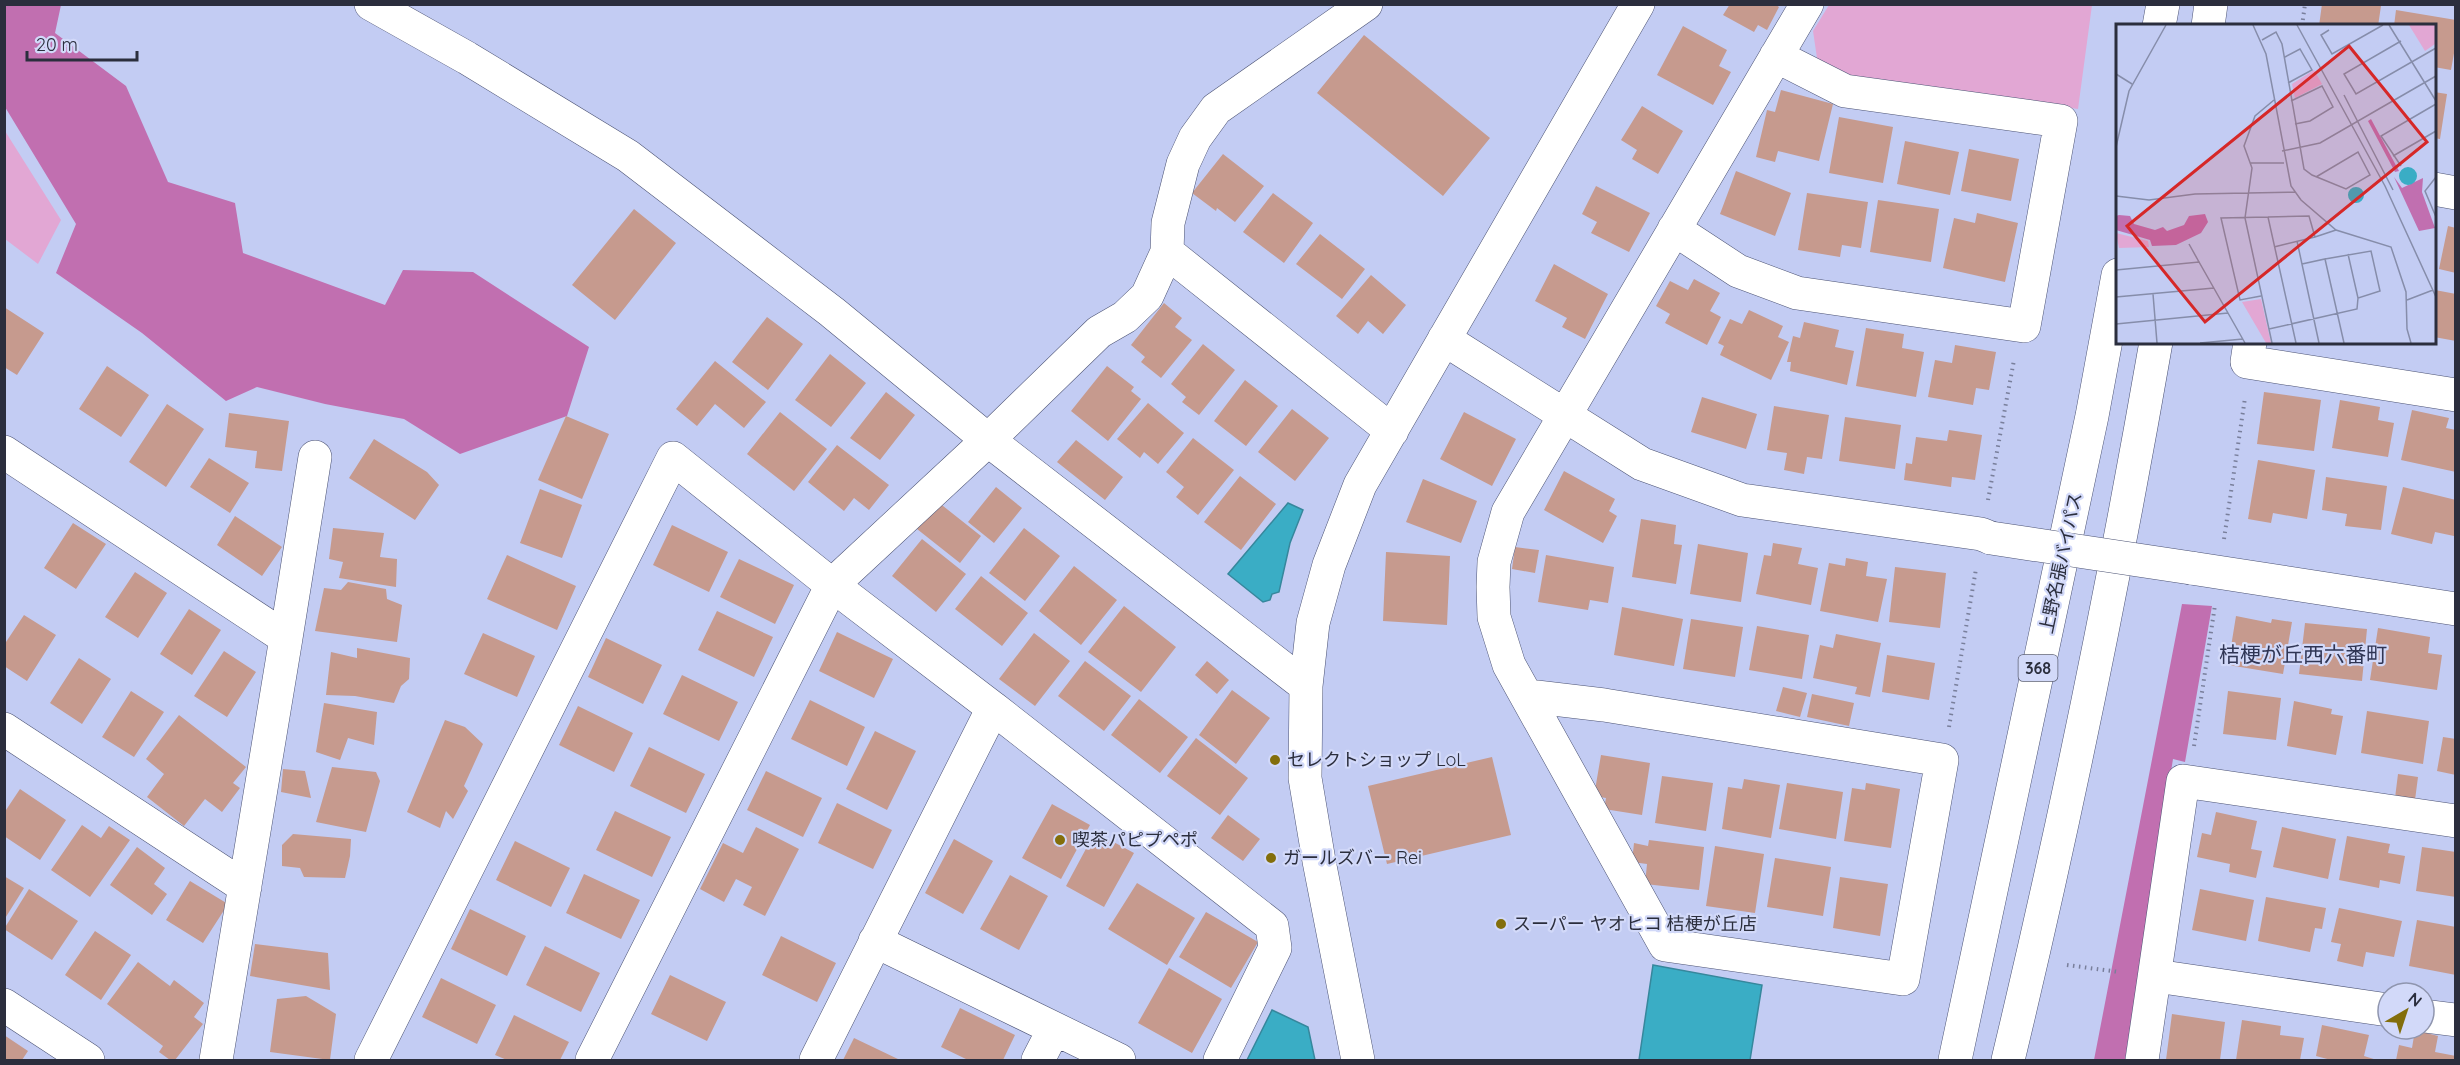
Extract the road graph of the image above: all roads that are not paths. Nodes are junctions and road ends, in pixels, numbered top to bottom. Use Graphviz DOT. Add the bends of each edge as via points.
graph roads {
  1 [pos="371,4"];
  2 [pos="1366,4"];
  3 [pos="1638,4"];
  4 [pos="1807,4"];
  5 [pos="2163,4"];
  6 [pos="2211,4"];
  7 [pos="2159,24"];
  8 [pos="2208,24"];
  9 [pos="1776,56"];
  10 [pos="2436,189"];
  11 [pos="2456,193"];
  12 [pos="1674,229"];
  13 [pos="1167,252"];
  14 [pos="2116,286"];
  15 [pos="1444,339"];
  16 [pos="2156,344"];
  17 [pos="2250,344"];
  18 [pos="2456,395"];
  19 [pos="1563,416"];
  20 [pos="1392,431"];
  21 [pos="988,440"];
  22 [pos="4,452"];
  23 [pos="315,457"];
  24 [pos="832,585"];
  25 [pos="2456,609"];
  26 [pos="286,638"];
  27 [pos="1306,686"];
  28 [pos="1528,696"];
  29 [pos="993,708"];
  30 [pos="4,729"];
  31 [pos="2456,821"];
  32 [pos="244,887"];
  33 [pos="875,941"];
  34 [pos="2156,976"];
  35 [pos="4,1005"];
  36 [pos="2376,1008"];
  37 [pos="2436,1018"];
  38 [pos="2456,1020"];
  39 [pos="1054,1029"];
  40 [pos="88,1060"];
  41 [pos="216,1060"];
  42 [pos="371,1060"];
  43 [pos="592,1060"];
  44 [pos="816,1060"];
  45 [pos="1038,1060"];
  46 [pos="1119,1060"];
  47 [pos="1220,1060"];
  48 [pos="1358,1060"];
  49 [pos="1955,1060"];
  50 [pos="2008,1060"];
  51 [pos="2142,1060"];
  1 -- 21 [label="main road" via="628,156 831,312"];
  2 -- 13 [label="main road" via="1216,109 1195,138 1183,164 1168,223"];
  3 -- 15 [label="main road"];
  4 -- 9 [label="main road"];
  5 -- 7 [label="main road"];
  6 -- 8 [label="main road"];
  9 -- 12 [label="main road"];
  9 -- 12 [label="main road" via="1845,91 2061,121 2024,326 1797,293 1738,271"];
  10 -- 11 [label="main road"];
  12 -- 19 [label="main road"];
  13 -- 20 [label="main road"];
  13 -- 21 [label="main road" via="1147,296 1125,317 1098,332"];
  14 -- 49 [label="main road, 上野名張バイパス / 368" via="2092,416"];
  15 -- 19 [label="main road"];
  15 -- 20 [label="main road"];
  16 -- 50 [label="main road" via="2096,657"];
  17 -- 18 [label="main road" via="2247,362"];
  19 -- 25 [label="main road, bridge" via="1642,464 1742,500"];
  19 -- 28 [label="main road" via="1508,512 1494,562 1494,617 1509,665"];
  20 -- 27 [label="main road" via="1360,484 1329,565 1313,622"];
  21 -- 24 [label="main road"];
  21 -- 27 [label="main road"];
  22 -- 26 [label="main road"];
  23 -- 26 [label="main road"];
  24 -- 29 [label="main road"];
  24 -- 42 [label="main road" via="673,458"];
  24 -- 43 [label="main road"];
  26 -- 32 [label="main road"];
  27 -- 48 [label="main road" via="1305,778"];
  28 -- 28 [label="main road" via="1616,706 1942,760 1904,979 1665,945"];
  29 -- 33 [label="main road"];
  29 -- 47 [label="main road" via="1272,926 1275,948"];
  30 -- 32 [label="main road"];
  31 -- 34 [label="main road" via="2183,781"];
  32 -- 41 [label="main road"];
  33 -- 39 [label="main road"];
  33 -- 44 [label="main road"];
  34 -- 36 [label="main road"];
  34 -- 51 [label="main road"];
  35 -- 40 [label="main road"];
  37 -- 38 [label="main road"];
  39 -- 45 [label="main road"];
  39 -- 46 [label="main road"];
}
